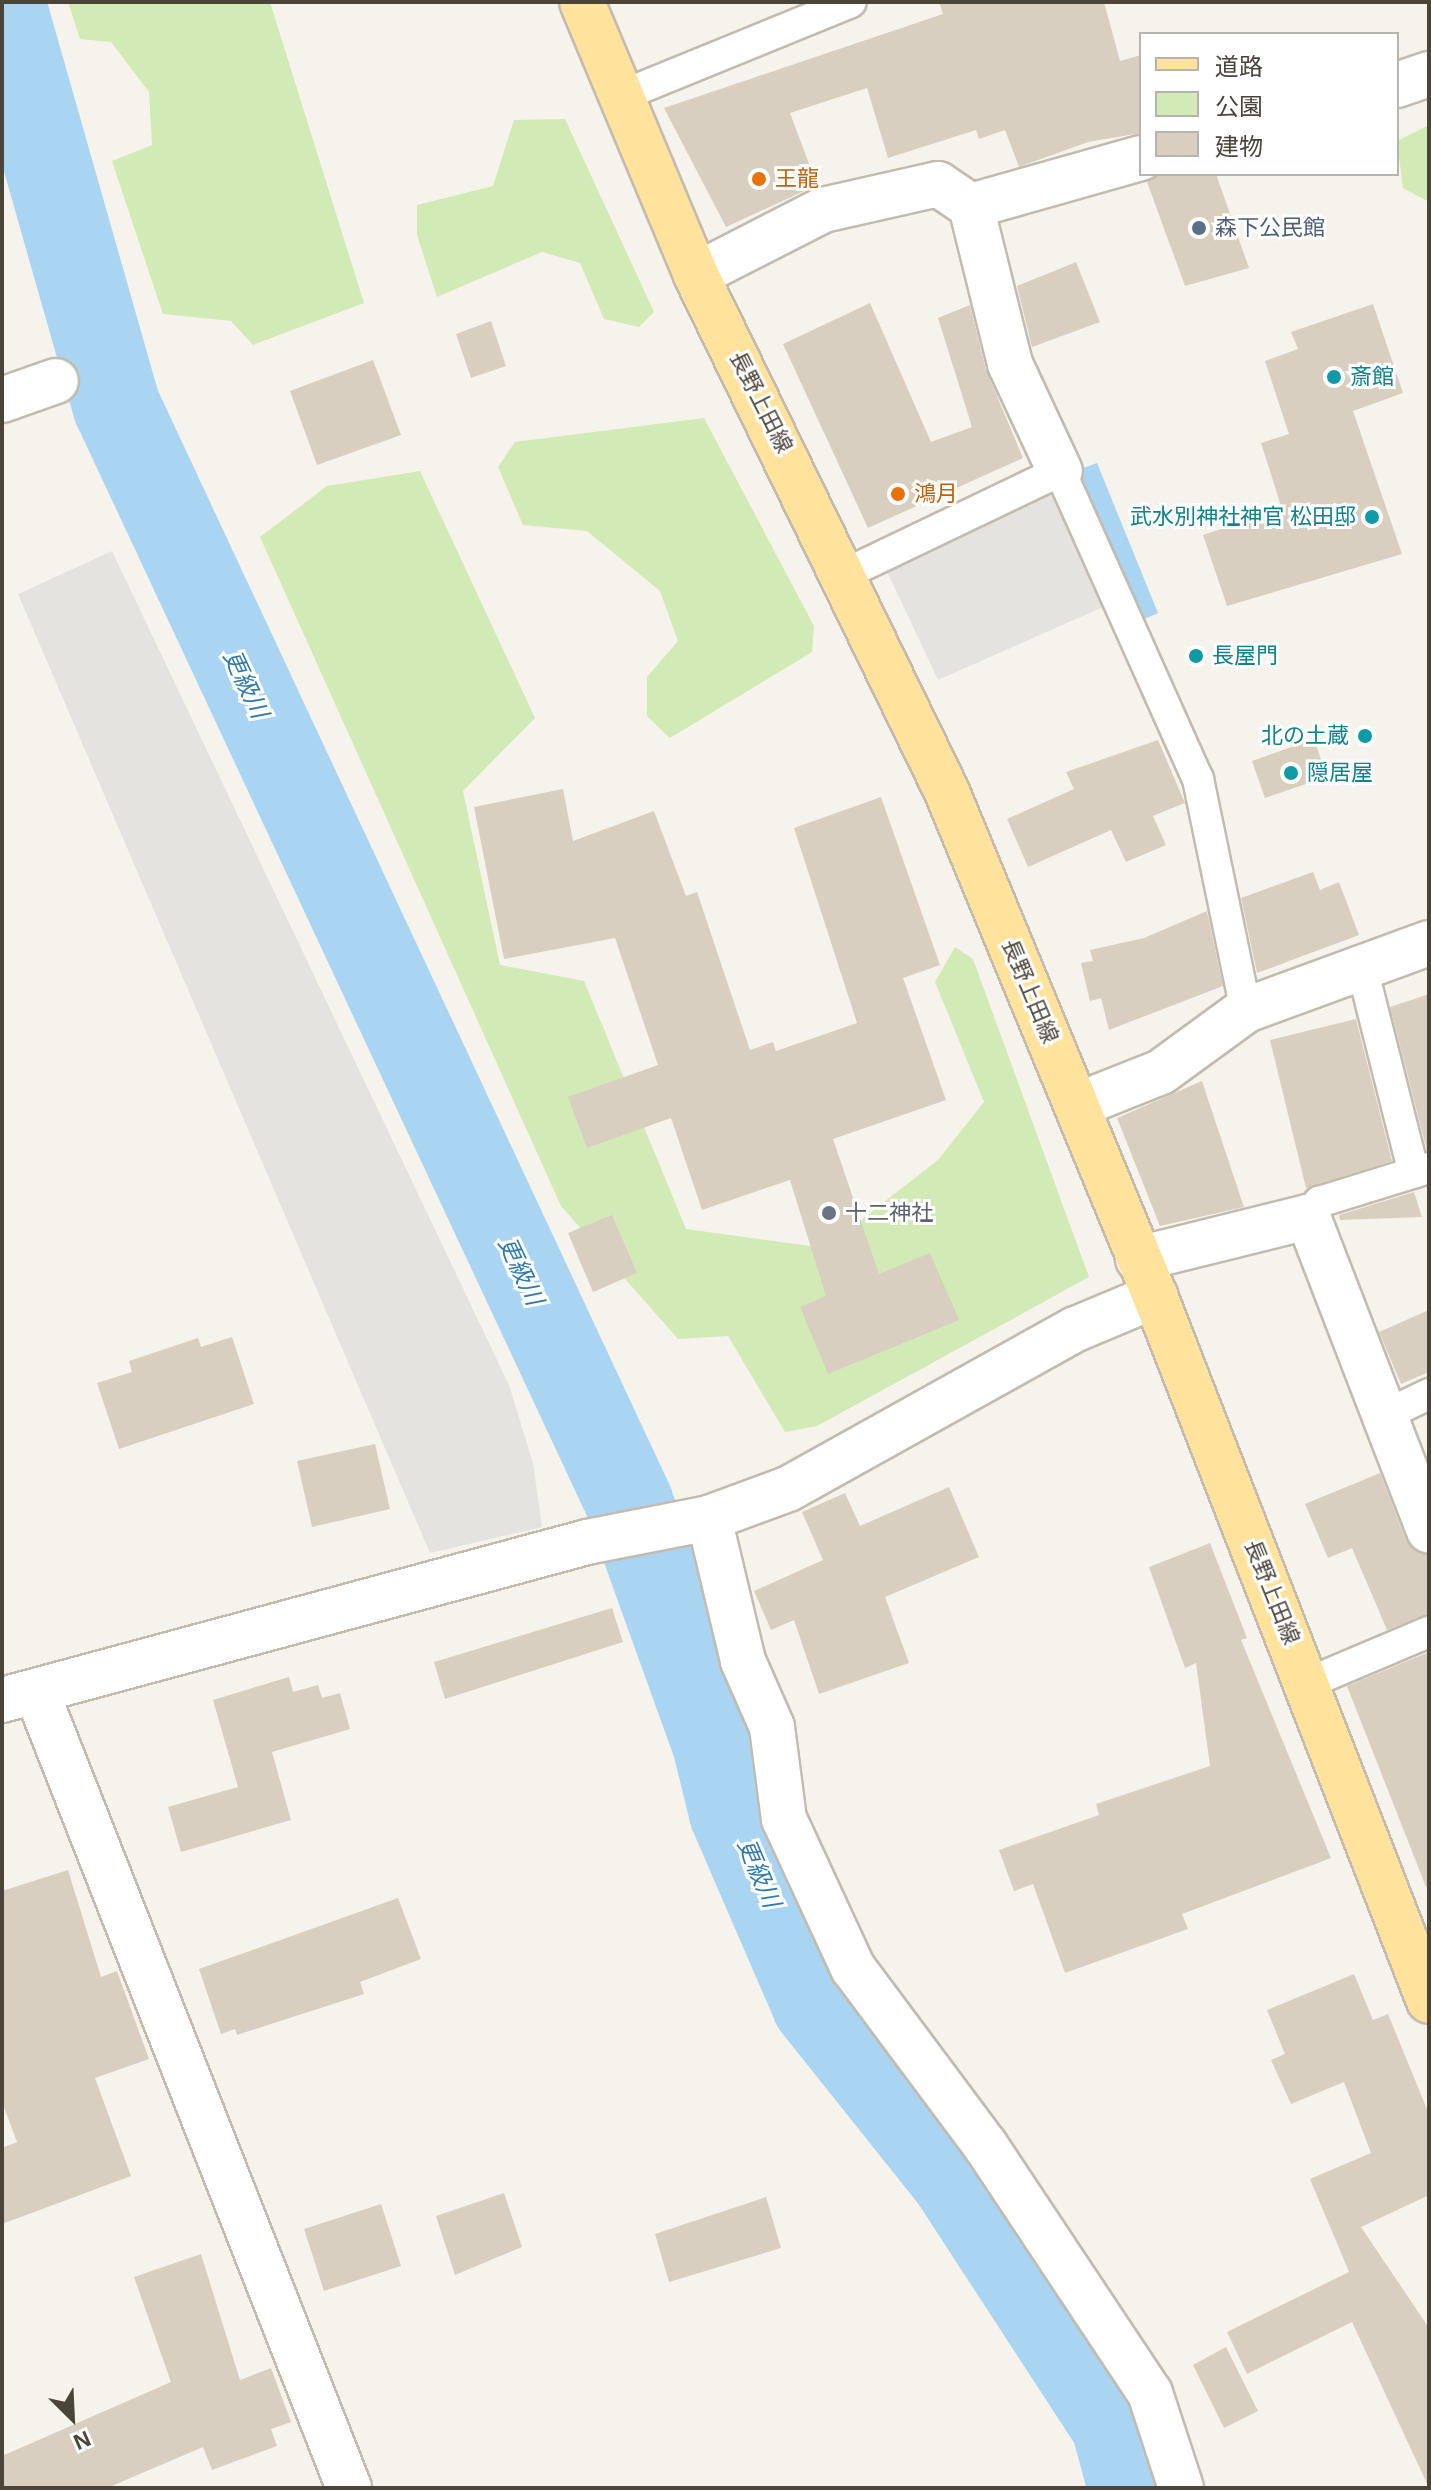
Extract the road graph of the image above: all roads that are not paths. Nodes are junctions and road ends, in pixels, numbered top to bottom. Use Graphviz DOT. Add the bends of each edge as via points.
graph roads {
  1 [pos="582,2"];
  2 [pos="851,2"];
  3 [pos="1429,74"];
  4 [pos="1399,84"];
  5 [pos="621,96"];
  6 [pos="1139,159"];
  7 [pos="971,206"];
  8 [pos="696,275"];
  9 [pos="56,381"];
  10 [pos="2,400"];
  11 [pos="1060,471"];
  12 [pos="845,574"];
  13 [pos="1429,943"];
  14 [pos="1362,968"];
  15 [pos="1246,1010"];
  16 [pos="1078,1105"];
  17 [pos="1421,1171"];
  18 [pos="1308,1217"];
  19 [pos="1147,1278"];
  20 [pos="1429,1394"];
  21 [pos="1385,1415"];
  22 [pos="701,1520"];
  23 [pos="1429,1530"];
  24 [pos="1429,1632"];
  25 [pos="1308,1683"];
  26 [pos="20,1697"];
  27 [pos="1429,2001"];
  28 [pos="349,2488"];
  29 [pos="1181,2488"];
  1 -- 5 [label="main road, 長野上田線"];
  2 -- 5 [label="lane"];
  3 -- 4 [label="street"];
  5 -- 8 [label="main road, 長野上田線"];
  6 -- 7 [label="street"];
  7 -- 8 [label="street" via="938,184 823,210"];
  7 -- 11 [label="street" via="1010,364"];
  8 -- 12 [label="main road, 長野上田線"];
  9 -- 10 [label="street"];
  11 -- 12 [label="lane"];
  11 -- 15 [label="lane" via="1198,779"];
  12 -- 16 [label="main road, 長野上田線" via="947,792"];
  13 -- 14 [label="street"];
  14 -- 15 [label="street"];
  14 -- 17 [label="lane"];
  15 -- 16 [label="street" via="1161,1072"];
  16 -- 19 [label="main road, 長野上田線"];
  17 -- 18 [label="lane" via="1319,1202"];
  18 -- 19 [label="street"];
  18 -- 21 [label="street"];
  19 -- 22 [label="street" via="1076,1329 788,1489"];
  19 -- 25 [label="main road, 長野上田線"];
  20 -- 21 [label="lane"];
  21 -- 23 [label="street"];
  22 -- 26 [label="street" via="599,1542"];
  22 -- 29 [label="street" via="743,1661 772,1727 784,1819 853,1968 985,2145 1150,2393"];
  24 -- 25 [label="lane"];
  25 -- 27 [label="main road, 長野上田線"];
  26 -- 28 [label="street"];
}
